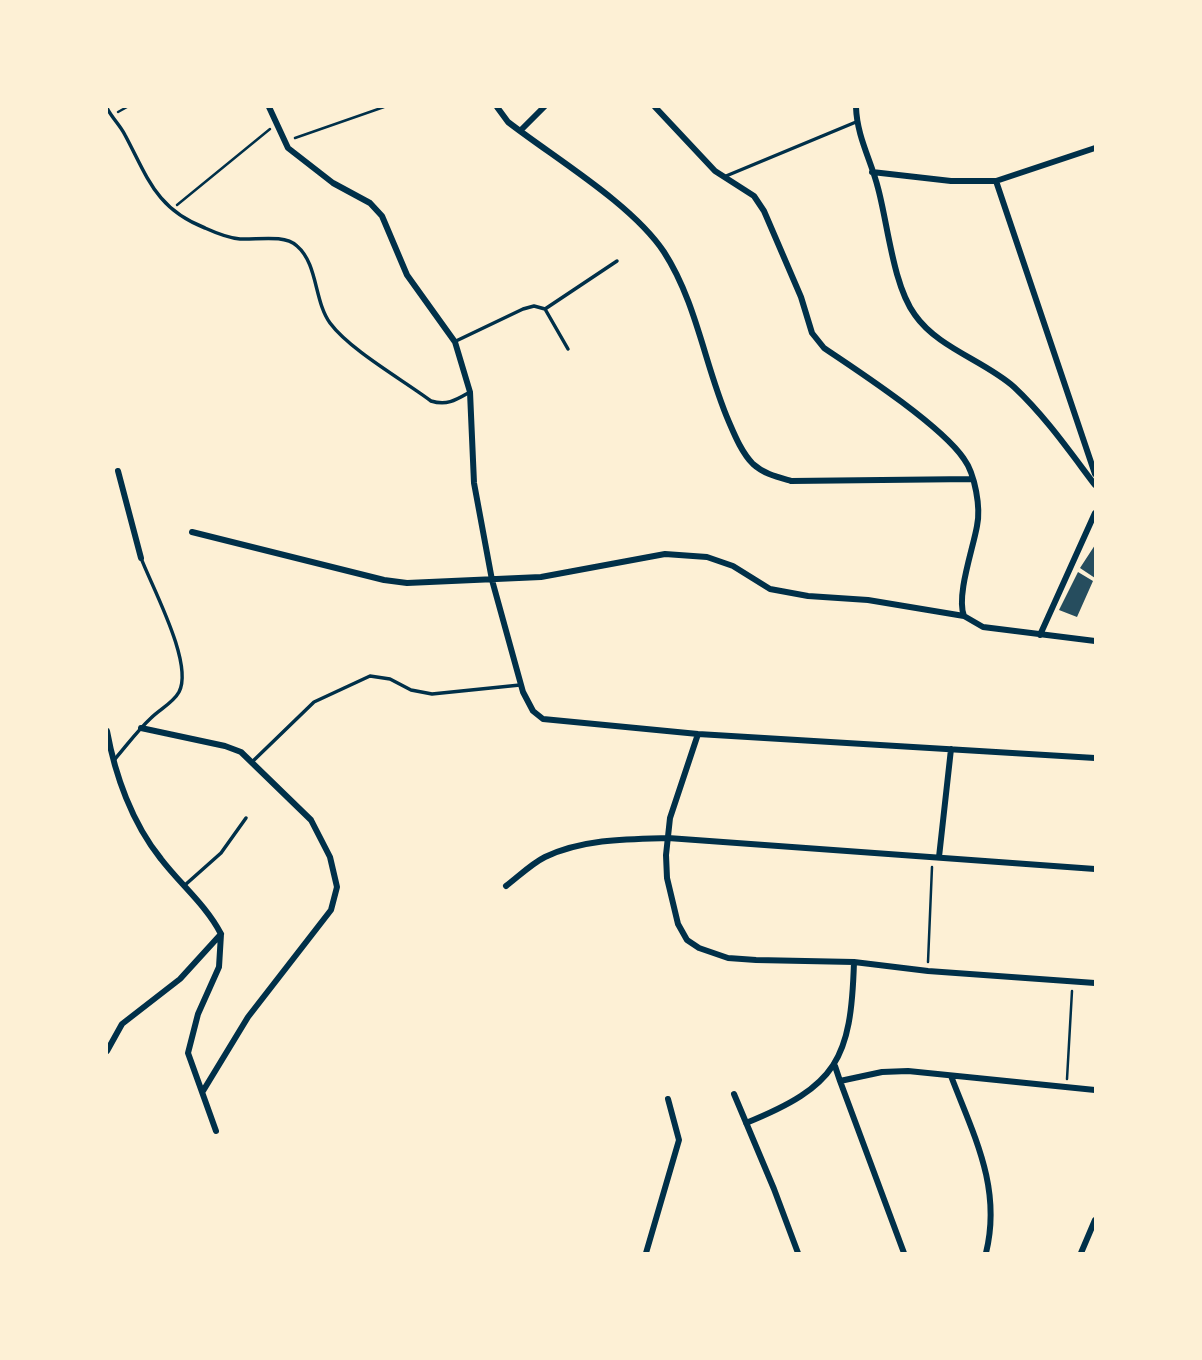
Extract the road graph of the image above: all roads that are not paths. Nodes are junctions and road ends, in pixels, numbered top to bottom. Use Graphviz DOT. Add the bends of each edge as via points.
graph roads {
  1 [pos="269,107"];
  2 [pos="497,107"];
  3 [pos="544,107"];
  4 [pos="655,107"];
  5 [pos="856,107"];
  6 [pos="107,108"];
  7 [pos="856,122"];
  8 [pos="520,131"];
  9 [pos="1095,148"];
  10 [pos="872,172"];
  11 [pos="724,177"];
  12 [pos="996,181"];
  13 [pos="617,261"];
  14 [pos="545,309"];
  15 [pos="455,342"];
  16 [pos="568,349"];
  17 [pos="470,392"];
  18 [pos="1094,469"];
  19 [pos="118,471"];
  20 [pos="973,479"];
  21 [pos="1095,485"];
  22 [pos="1095,513"];
  23 [pos="192,531"];
  24 [pos="141,558"];
  25 [pos="492,580"];
  26 [pos="964,616"];
  27 [pos="1040,635"];
  28 [pos="1095,641"];
  29 [pos="520,685"];
  30 [pos="141,728"];
  31 [pos="107,731"];
  32 [pos="698,734"];
  33 [pos="951,749"];
  34 [pos="1095,758"];
  35 [pos="113,762"];
  36 [pos="252,762"];
  37 [pos="246,818"];
  38 [pos="668,838"];
  39 [pos="936,857"];
  40 [pos="1095,869"];
  41 [pos="184,885"];
  42 [pos="506,886"];
  43 [pos="221,934"];
  44 [pos="854,962"];
  45 [pos="1095,983"];
  46 [pos="107,1051"];
  47 [pos="835,1066"];
  48 [pos="951,1076"];
  49 [pos="840,1081"];
  50 [pos="1095,1090"];
  51 [pos="203,1091"];
  52 [pos="734,1094"];
  53 [pos="668,1099"];
  54 [pos="746,1123"];
  55 [pos="216,1131"];
  56 [pos="1095,1220"];
  57 [pos="646,1253"];
  58 [pos="797,1253"];
  59 [pos="904,1253"];
  60 [pos="985,1253"];
  61 [pos="1081,1253"];
  1 -- 15 [label="street" via="284,142 324,176 376,209 392,234 407,275"];
  2 -- 8 [label="street"];
  3 -- 8 [label="street"];
  4 -- 11 [label="street"];
  5 -- 7 [label="street"];
  6 -- 17 [label="lane" via="170,210 228,237 288,240 297,245 306,257 322,310 353,344 431,401 453,402"];
  7 -- 10 [label="street"];
  7 -- 11 [label="lane"];
  8 -- 20 [label="street" via="640,221 665,253 685,292 718,397 752,463 769,475 791,481"];
  9 -- 12 [label="street"];
  10 -- 12 [label="street"];
  10 -- 21 [label="street" via="905,295 915,315 928,329 1013,386"];
  11 -- 20 [label="street" via="754,196 764,211 812,333 824,348 946,439 966,461"];
  12 -- 18 [label="street"];
  13 -- 14 [label="lane"];
  14 -- 15 [label="lane" via="523,309"];
  14 -- 16 [label="lane"];
  15 -- 17 [label="street"];
  17 -- 25 [label="street" via="474,483"];
  19 -- 24 [label="street"];
  20 -- 26 [label="street" via="979,520 961,600"];
  22 -- 27 [label="street"];
  23 -- 25 [label="street" via="384,580"];
  24 -- 30 [label="lane" via="183,667 179,692"];
  25 -- 26 [label="street" via="541,577 665,554 707,557 733,566 770,589"];
  25 -- 29 [label="street"];
  26 -- 27 [label="street" via="984,627"];
  27 -- 28 [label="street"];
  29 -- 32 [label="street" via="533,711 543,719"];
  29 -- 36 [label="lane" via="432,694 370,676 314,702"];
  30 -- 35 [label="lane"];
  30 -- 36 [label="street" via="225,746"];
  31 -- 35 [label="street"];
  32 -- 33 [label="street"];
  32 -- 38 [label="street" via="670,818"];
  33 -- 34 [label="street"];
  33 -- 39 [label="street"];
  35 -- 41 [label="street" via="132,812 159,858"];
  36 -- 51 [label="street" via="311,820 330,857 337,887 331,910 248,1017"];
  37 -- 41 [label="lane" via="221,853"];
  38 -- 39 [label="street"];
  38 -- 42 [label="street" via="582,845 544,858"];
  38 -- 44 [label="street" via="667,877 678,925 687,940 712,953 756,960"];
  39 -- 40 [label="street"];
  41 -- 43 [label="street" via="211,914"];
  43 -- 46 [label="street" via="180,979 122,1024"];
  43 -- 51 [label="street" via="219,967 189,1038 188,1053"];
  44 -- 45 [label="street"];
  44 -- 47 [label="street" via="849,1012"];
  47 -- 49 [label="street"];
  47 -- 54 [label="street" via="809,1093"];
  48 -- 49 [label="street" via="882,1072"];
  48 -- 50 [label="street"];
  48 -- 60 [label="street" via="987,1173 993,1205"];
  49 -- 59 [label="street"];
  51 -- 55 [label="street"];
  52 -- 54 [label="street"];
  53 -- 57 [label="street" via="679,1140"];
  54 -- 58 [label="street"];
  56 -- 61 [label="street"];
}
